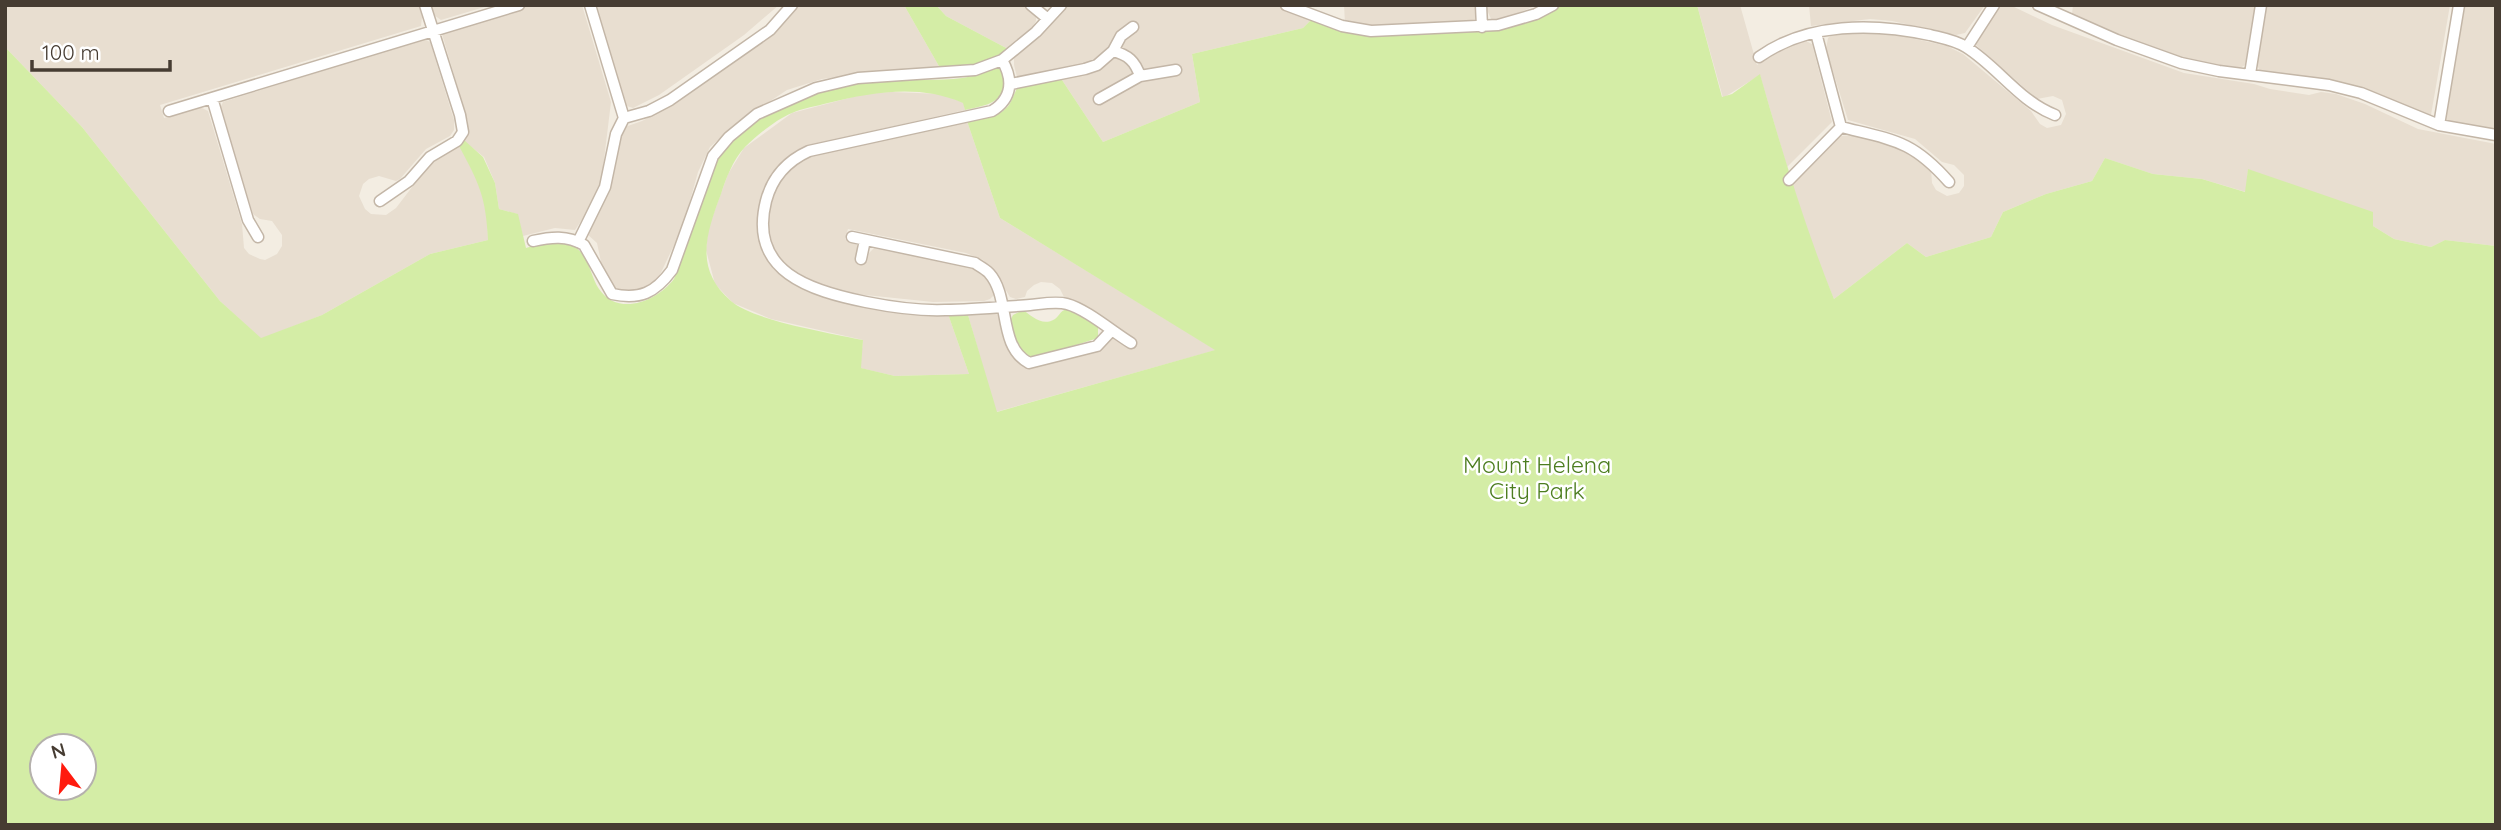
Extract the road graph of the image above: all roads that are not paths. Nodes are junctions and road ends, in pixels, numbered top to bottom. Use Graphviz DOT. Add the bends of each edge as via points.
graph roads {
  1 [pos="425,5"];
  2 [pos="519,5"];
  3 [pos="590,5"];
  4 [pos="792,5"];
  5 [pos="1031,5"];
  6 [pos="1061,5"];
  7 [pos="1286,5"];
  8 [pos="1481,5"];
  9 [pos="1553,5"];
  10 [pos="1994,5"];
  11 [pos="2038,5"];
  12 [pos="2067,5"];
  13 [pos="2261,5"];
  14 [pos="2459,5"];
  15 [pos="2065,18"];
  16 [pos="1048,19"];
  17 [pos="1133,27"];
  18 [pos="1482,27"];
  19 [pos="433,33"];
  20 [pos="1816,33"];
  21 [pos="1967,47"];
  22 [pos="1113,51"];
  23 [pos="1759,57"];
  24 [pos="1002,60"];
  25 [pos="1176,70"];
  26 [pos="2250,74"];
  27 [pos="1140,76"];
  28 [pos="1011,84"];
  29 [pos="212,99"];
  30 [pos="1099,99"];
  31 [pos="169,111"];
  32 [pos="2055,115"];
  33 [pos="624,118"];
  34 [pos="2439,125"];
  35 [pos="1841,127"];
  36 [pos="2496,135"];
  37 [pos="1789,180"];
  38 [pos="1949,182"];
  39 [pos="380,201"];
  40 [pos="258,237"];
  41 [pos="852,237"];
  42 [pos="865,240"];
  43 [pos="533,242"];
  44 [pos="579,242"];
  45 [pos="861,259"];
  46 [pos="1001,307"];
  47 [pos="1111,331"];
  48 [pos="1130,343"];
  1 -- 19 [label="street"];
  2 -- 19 [label="street"];
  3 -- 33 [label="street"];
  4 -- 33 [label="street" via="770,30 670,100"];
  5 -- 16 [label="street"];
  6 -- 16 [label="street"];
  7 -- 18 [label="street" via="1342,26 1371,31"];
  8 -- 18 [label="street"];
  9 -- 18 [label="street" via="1507,23"];
  10 -- 21 [label="street"];
  11 -- 15 [label="street"];
  12 -- 15 [label="street"];
  13 -- 26 [label="street"];
  14 -- 34 [label="street"];
  15 -- 26 [label="street" via="2181,62"];
  16 -- 24 [label="street"];
  17 -- 22 [label="street"];
  19 -- 29 [label="street"];
  19 -- 39 [label="street" via="463,132"];
  20 -- 21 [label="street" via="1871,26"];
  20 -- 23 [label="street" via="1789,40"];
  20 -- 35 [label="street"];
  21 -- 32 [label="street" via="2033,104"];
  22 -- 27 [label="street" via="1129,56"];
  22 -- 28 [label="street" via="1085,69"];
  24 -- 28 [label="street"];
  24 -- 44 [label="street" via="954,73 858,78 816,88 757,114 713,156 672,270 660,286 641,296 612,294"];
  25 -- 27 [label="street"];
  26 -- 34 [label="street" via="2361,93"];
  27 -- 30 [label="street"];
  28 -- 46 [label="street" via="1005,100 992,111 799,155 771,186 762,213 767,245 776,262 793,279 816,290 907,308"];
  29 -- 31 [label="street"];
  29 -- 40 [label="street" via="248,220"];
  33 -- 44 [label="street" via="605,187"];
  34 -- 36 [label="street"];
  35 -- 37 [label="street"];
  35 -- 38 [label="street" via="1908,146"];
  41 -- 42 [label="street"];
  42 -- 45 [label="street"];
  42 -- 46 [label="street" via="975,263 994,281"];
  43 -- 44 [label="street" via="556,236"];
  46 -- 47 [label="street" via="1067,304"];
  46 -- 47 [label="street" via="1016,352 1029,363 1097,346"];
  47 -- 48 [label="street"];
}
